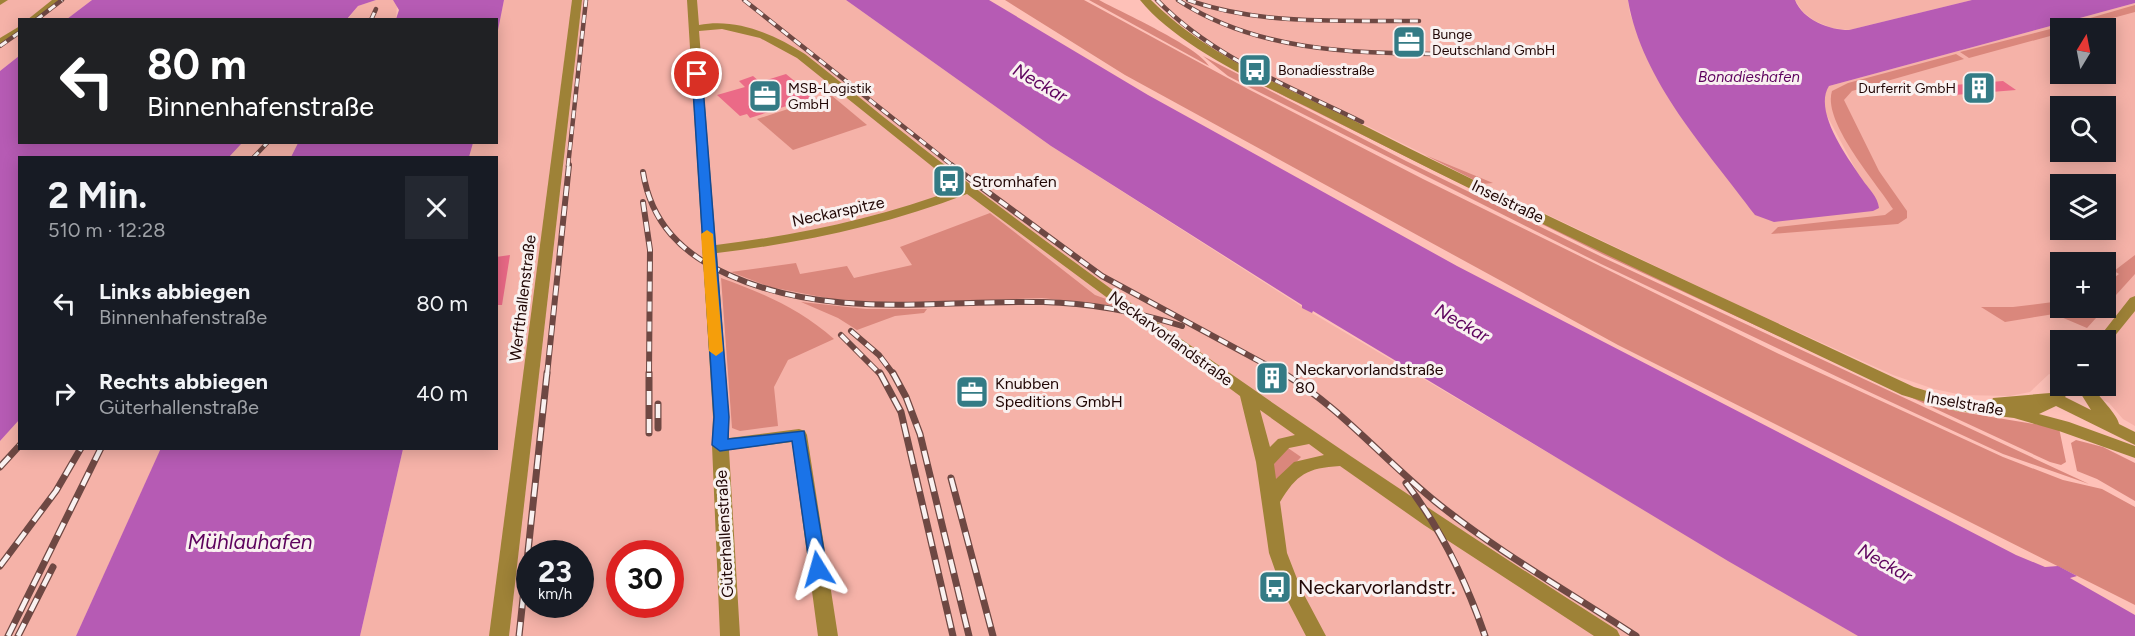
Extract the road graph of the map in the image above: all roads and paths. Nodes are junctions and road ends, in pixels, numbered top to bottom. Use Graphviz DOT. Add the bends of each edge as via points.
graph roads {
  1 [pos="58,0"];
  2 [pos="577,0"];
  3 [pos="692,0"];
  4 [pos="1145,0"];
  5 [pos="694,14"];
  6 [pos="35,18"];
  7 [pos="719,24"];
  8 [pos="18,30"];
  9 [pos="742,30"];
  10 [pos="695,32"];
  11 [pos="0,44"];
  12 [pos="969,189"];
  13 [pos="708,250"];
  14 [pos="2135,301"];
  15 [pos="2112,330"];
  16 [pos="1885,378"];
  17 [pos="1247,393"];
  18 [pos="2090,396"];
  19 [pos="2053,398"];
  20 [pos="2001,412"];
  21 [pos="2131,437"];
  22 [pos="1311,438"];
  23 [pos="720,445"];
  24 [pos="2135,452"];
  25 [pos="1345,460"];
  26 [pos="1310,461"];
  27 [pos="1265,462"];
  28 [pos="1271,501"];
  29 [pos="499,636"];
  30 [pos="730,636"];
  31 [pos="828,636"];
  32 [pos="1316,636"];
  33 [pos="1610,636"];
  1 -- 6 [label="street"];
  2 -- 29 [label="street, Werfthallenstraße"];
  3 -- 5 [label="street, Güterhallenstraße"];
  4 -- 16 [label="street, Inselstraße" via="1185,36 1266,81 1742,313"];
  5 -- 7 [label="street, Neckarvorlandstraße"];
  5 -- 10 [label="street, Güterhallenstraße"];
  7 -- 9 [label="street, Neckarvorlandstraße"];
  7 -- 10 [label="street, Neckarvorlandstraße"];
  8 -- 11 [label="street"];
  9 -- 10 [label="street, Neckarvorlandstraße"];
  9 -- 12 [label="street, Neckarvorlandstraße" via="767,37 801,56"];
  10 -- 13 [label="street, Güterhallenstraße"];
  12 -- 13 [label="street, Neckarspitze" via="904,213 847,228"];
  12 -- 17 [label="street, Neckarvorlandstraße"];
  13 -- 23 [label="street, Güterhallenstraße"];
  14 -- 15 [label="street"];
  16 -- 19 [label="street, Inselstraße" via="1979,401"];
  16 -- 20 [label="street, Inselstraße" via="1927,398"];
  17 -- 22 [label="street, Neckarvorlandstraße"];
  17 -- 27 [label="street"];
  18 -- 21 [label="street" via="2098,408"];
  19 -- 20 [label="street, Inselstraße" via="2042,408"];
  19 -- 21 [label="street"];
  19 -- 24 [label="street" via="2071,415"];
  20 -- 24 [label="street" via="2063,426"];
  22 -- 25 [label="street, Neckarvorlandstraße"];
  22 -- 26 [label="street"];
  22 -- 27 [label="street" via="1284,443"];
  23 -- 30 [label="street, Güterhallenstraße"];
  23 -- 31 [label="street" via="799,435"];
  25 -- 26 [label="street"];
  25 -- 33 [label="street, Neckarvorlandstraße"];
  26 -- 28 [label="street" via="1286,476"];
  27 -- 28 [label="street"];
  28 -- 32 [label="street" via="1278,553"];
}
